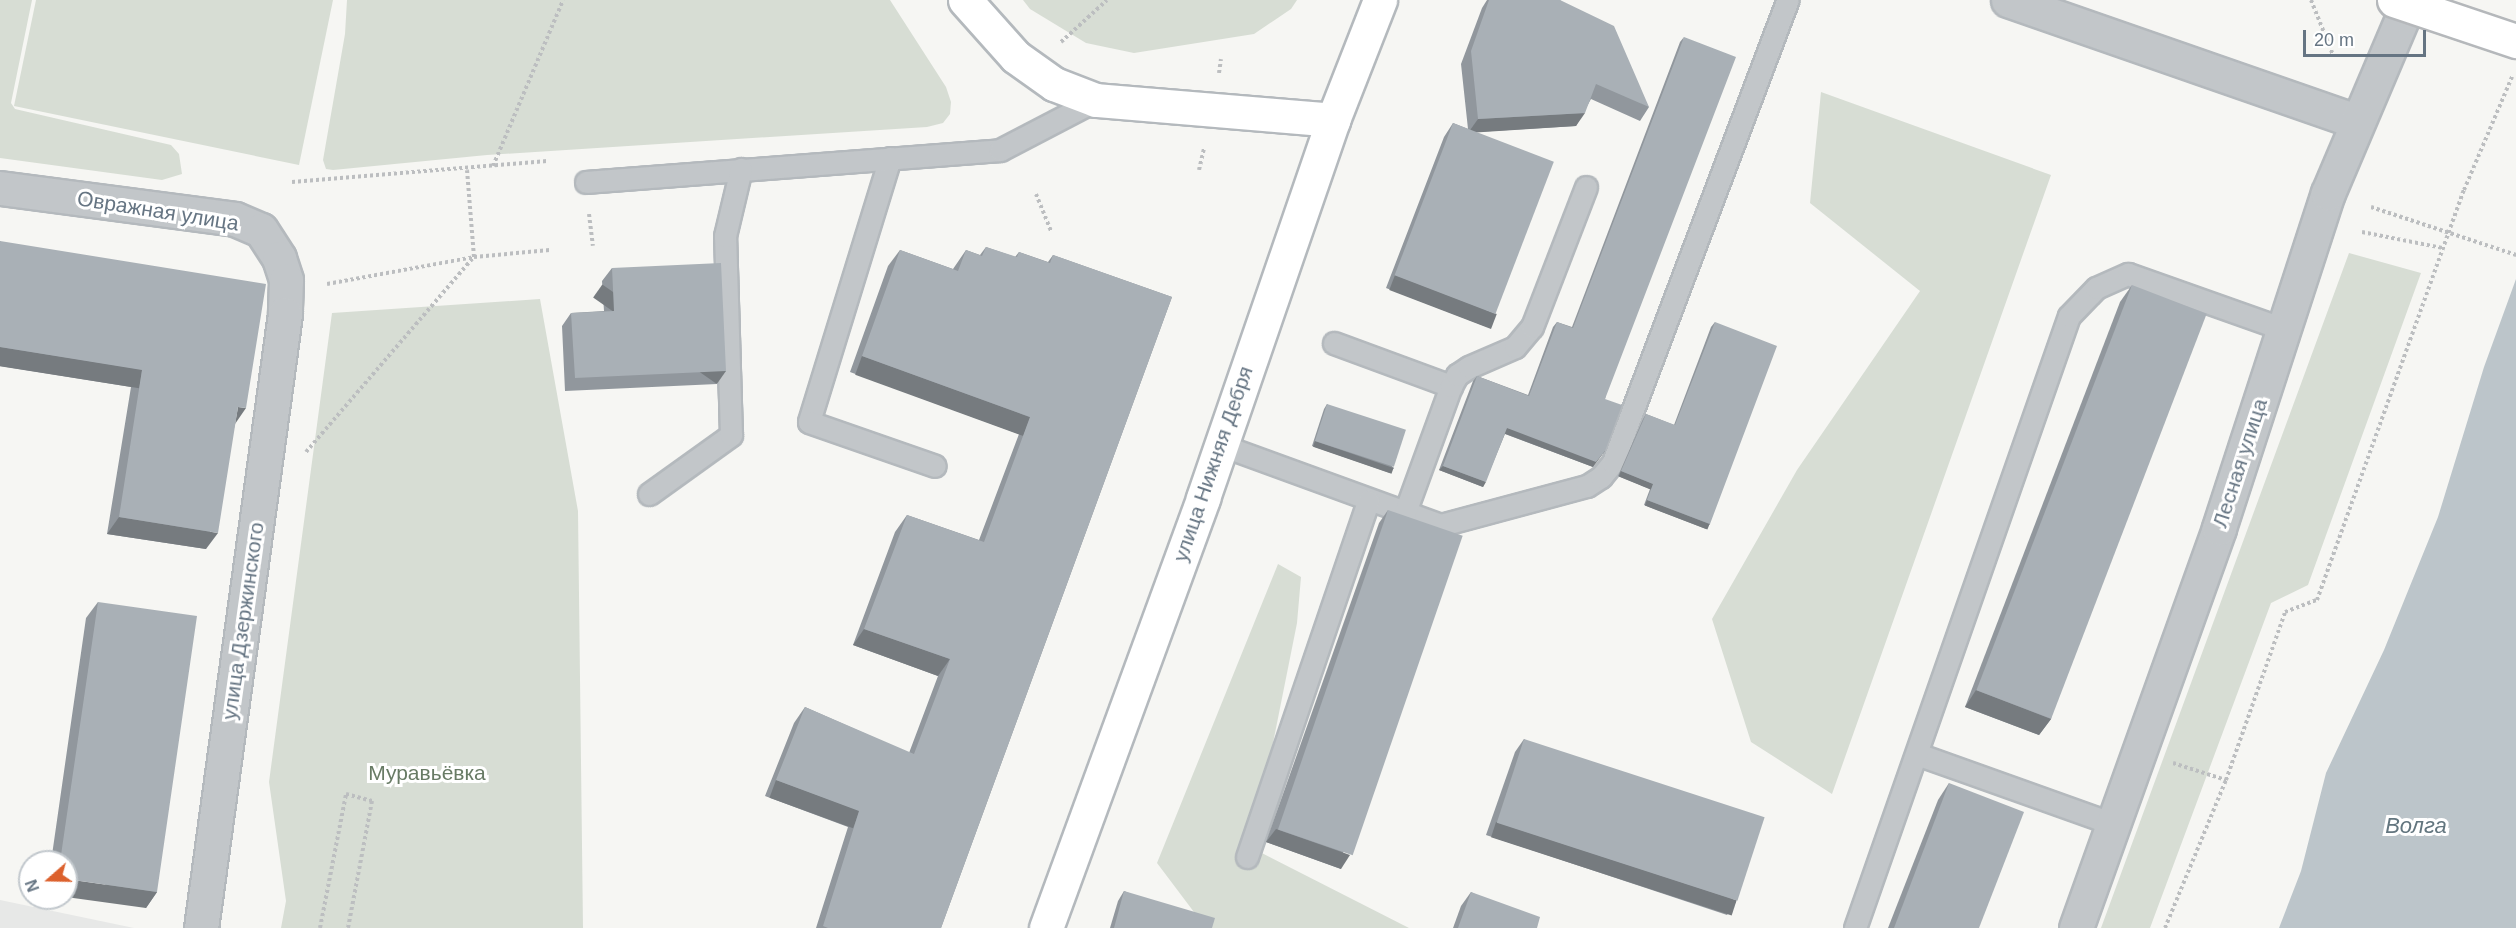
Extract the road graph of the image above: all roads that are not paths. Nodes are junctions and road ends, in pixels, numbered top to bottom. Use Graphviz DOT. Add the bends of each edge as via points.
graph roads {
  1 [pos="965,0"];
  2 [pos="1380,0"];
  3 [pos="1788,0"];
  4 [pos="2008,0"];
  5 [pos="2394,0"];
  6 [pos="2410,0"];
  7 [pos="2516,41"];
  8 [pos="1096,100"];
  9 [pos="1333,120"];
  10 [pos="2356,121"];
  11 [pos="890,158"];
  12 [pos="741,169"];
  13 [pos="586,182"];
  14 [pos="1586,187"];
  15 [pos="0,188"];
  16 [pos="285,314"];
  17 [pos="2283,329"];
  18 [pos="1334,344"];
  19 [pos="1451,386"];
  20 [pos="1221,445"];
  21 [pos="935,466"];
  22 [pos="649,494"];
  23 [pos="1368,501"];
  24 [pos="1404,515"];
  25 [pos="1917,754"];
  26 [pos="2114,824"];
  27 [pos="1247,857"];
  28 [pos="201,928"];
  29 [pos="1046,928"];
  30 [pos="1855,928"];
  31 [pos="2076,928"];
  1 -- 8 [label="main road" via="1016,57 1054,84"];
  2 -- 9 [label="main road, улица Нижняя Дебря"];
  3 -- 24 [label="lane" via="1613,462 1587,486 1454,525 1427,524"];
  4 -- 10 [label="street"];
  5 -- 7 [label="main road, bridge"];
  6 -- 10 [label="street, Лесная улица"];
  8 -- 9 [label="main road"];
  8 -- 11 [label="lane" via="1000,150"];
  9 -- 20 [label="main road, улица Нижняя Дебря"];
  10 -- 17 [label="street, Лесная улица"];
  11 -- 12 [label="lane"];
  11 -- 21 [label="lane" via="809,422"];
  12 -- 13 [label="lane"];
  12 -- 22 [label="lane" via="725,236 731,435"];
  14 -- 19 [label="lane" via="1532,327 1515,347 1469,367"];
  15 -- 16 [label="street, Овражная улица" via="244,222 261,230 279,258 288,294"];
  16 -- 28 [label="street, улица Дзержинского"];
  17 -- 25 [label="lane" via="2128,274 2096,288 2069,316"];
  17 -- 26 [label="street, Лесная улица" via="2211,550"];
  18 -- 19 [label="lane"];
  19 -- 24 [label="lane"];
  20 -- 23 [label="lane"];
  20 -- 29 [label="main road, улица Нижняя Дебря"];
  23 -- 24 [label="lane"];
  23 -- 27 [label="lane"];
  25 -- 26 [label="lane"];
  25 -- 30 [label="lane"];
  26 -- 31 [label="street, Лесная улица"];
}
